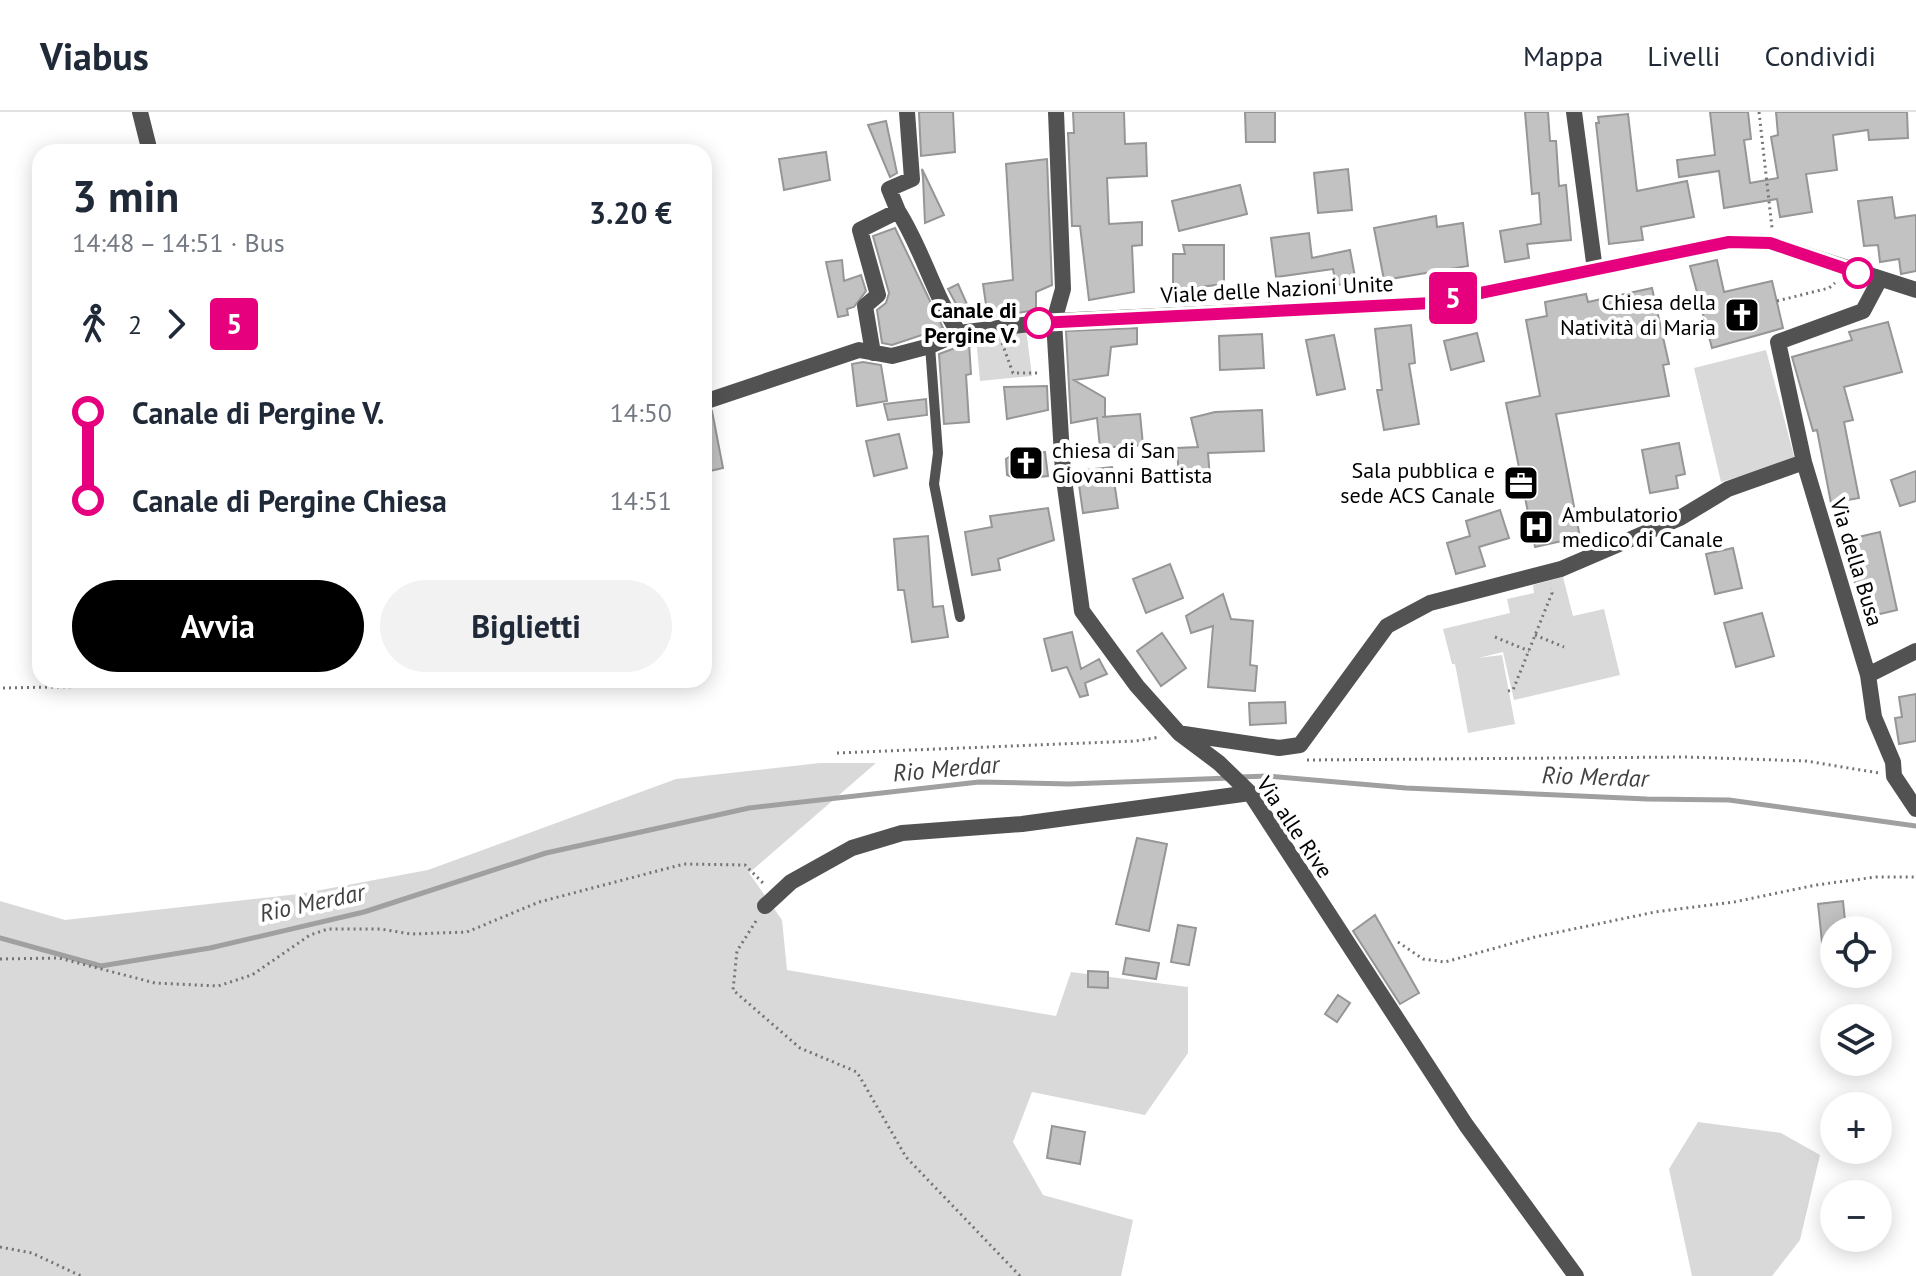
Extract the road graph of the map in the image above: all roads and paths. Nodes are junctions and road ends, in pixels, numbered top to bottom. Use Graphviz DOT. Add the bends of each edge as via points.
graph roads {
  1 [pos="140,112"];
  2 [pos="907,112"];
  3 [pos="1056,112"];
  4 [pos="1574,112"];
  5 [pos="1759,112"];
  6 [pos="148,144"];
  7 [pos="898,211"];
  8 [pos="1770,243"];
  9 [pos="1595,270"];
  10 [pos="1843,275"];
  11 [pos="1880,279"];
  12 [pos="1916,290"];
  13 [pos="1777,301"];
  14 [pos="1054,321"];
  15 [pos="1002,327"];
  16 [pos="959,333"];
  17 [pos="930,346"];
  18 [pos="873,353"];
  19 [pos="1031,373"];
  20 [pos="712,399"];
  21 [pos="1804,462"];
  22 [pos="1544,575"];
  23 [pos="960,617"];
  24 [pos="1535,635"];
  25 [pos="1495,637"];
  26 [pos="1564,647"];
  27 [pos="1529,651"];
  28 [pos="1916,651"];
  29 [pos="1868,675"];
  30 [pos="32,687"];
  31 [pos="3,688"];
  32 [pos="1508,691"];
  33 [pos="1179,733"];
  34 [pos="837,753"];
  35 [pos="1298,760"];
  36 [pos="1894,776"];
  37 [pos="1916,781"];
  38 [pos="1244,787"];
  39 [pos="1913,804"];
  40 [pos="1916,877"];
  41 [pos="771,901"];
  42 [pos="1398,942"];
  43 [pos="0,959"];
  44 [pos="0,1247"];
  45 [pos="81,1276"];
  46 [pos="1020,1276"];
  47 [pos="1576,1276"];
  1 -- 6 [label="street"];
  2 -- 7 [label="street" via="912,179 889,189"];
  3 -- 14 [label="street, Via alle Rive" via="1063,289"];
  4 -- 9 [label="street"];
  5 -- 8 [label="path" via="1773,221"];
  7 -- 16 [label="street" via="913,234 938,302"];
  7 -- 18 [label="street" via="860,230 878,295 865,306"];
  8 -- 9 [label="street, Viale delle Nazioni Unite" via="1729,242"];
  8 -- 11 [label="street, Viale delle Nazioni Unite"];
  9 -- 14 [label="street, Viale delle Nazioni Unite" via="1432,303"];
  10 -- 13 [label="path" via="1829,288"];
  11 -- 12 [label="street, Viale delle Nazioni Unite"];
  11 -- 21 [label="street, Via della Busa" via="1863,311 1778,342"];
  14 -- 15 [label="street, Viale delle Nazioni Unite"];
  14 -- 33 [label="street, Via alle Rive" via="1063,472 1082,611"];
  15 -- 16 [label="street, Viale delle Nazioni Unite"];
  15 -- 19 [label="path" via="1003,350 1013,373"];
  16 -- 17 [label="street, Viale delle Nazioni Unite"];
  17 -- 18 [label="street, Viale delle Nazioni Unite" via="892,356"];
  17 -- 23 [label="lane" via="938,453 934,484"];
  18 -- 20 [label="street, Viale delle Nazioni Unite" via="859,350 803,366"];
  21 -- 22 [label="street" via="1728,489 1680,518"];
  21 -- 29 [label="street, Via della Busa"];
  22 -- 24 [label="path" via="1552,593"];
  22 -- 33 [label="street" via="1430,603 1387,626 1300,745 1279,748"];
  24 -- 26 [label="path"];
  24 -- 27 [label="path"];
  25 -- 27 [label="path"];
  27 -- 32 [label="path"];
  28 -- 29 [label="street"];
  29 -- 36 [label="street, Via della Busa" via="1874,717"];
  30 -- 31 [label="path"];
  33 -- 34 [label="path" via="1136,741"];
  33 -- 38 [label="street, Via alle Rive"];
  35 -- 36 [label="path" via="1686,757 1806,761"];
  36 -- 37 [label="street"];
  36 -- 39 [label="street, Via della Busa"];
  38 -- 41 [label="street" via="1022,824 902,833 852,848 791,882"];
  38 -- 47 [label="street, Via alle Rive" via="1466,1125"];
  40 -- 42 [label="path" via="1831,883 1655,912 1445,962 1423,959"];
  41 -- 43 [label="path" via="745,865 684,864 539,902 467,932 328,929 310,935 252,975 218,986 155,983 59,958"];
  41 -- 46 [label="path" via="737,951 733,990 800,1048 857,1072 906,1157"];
  44 -- 45 [label="path" via="32,1253"];
}
